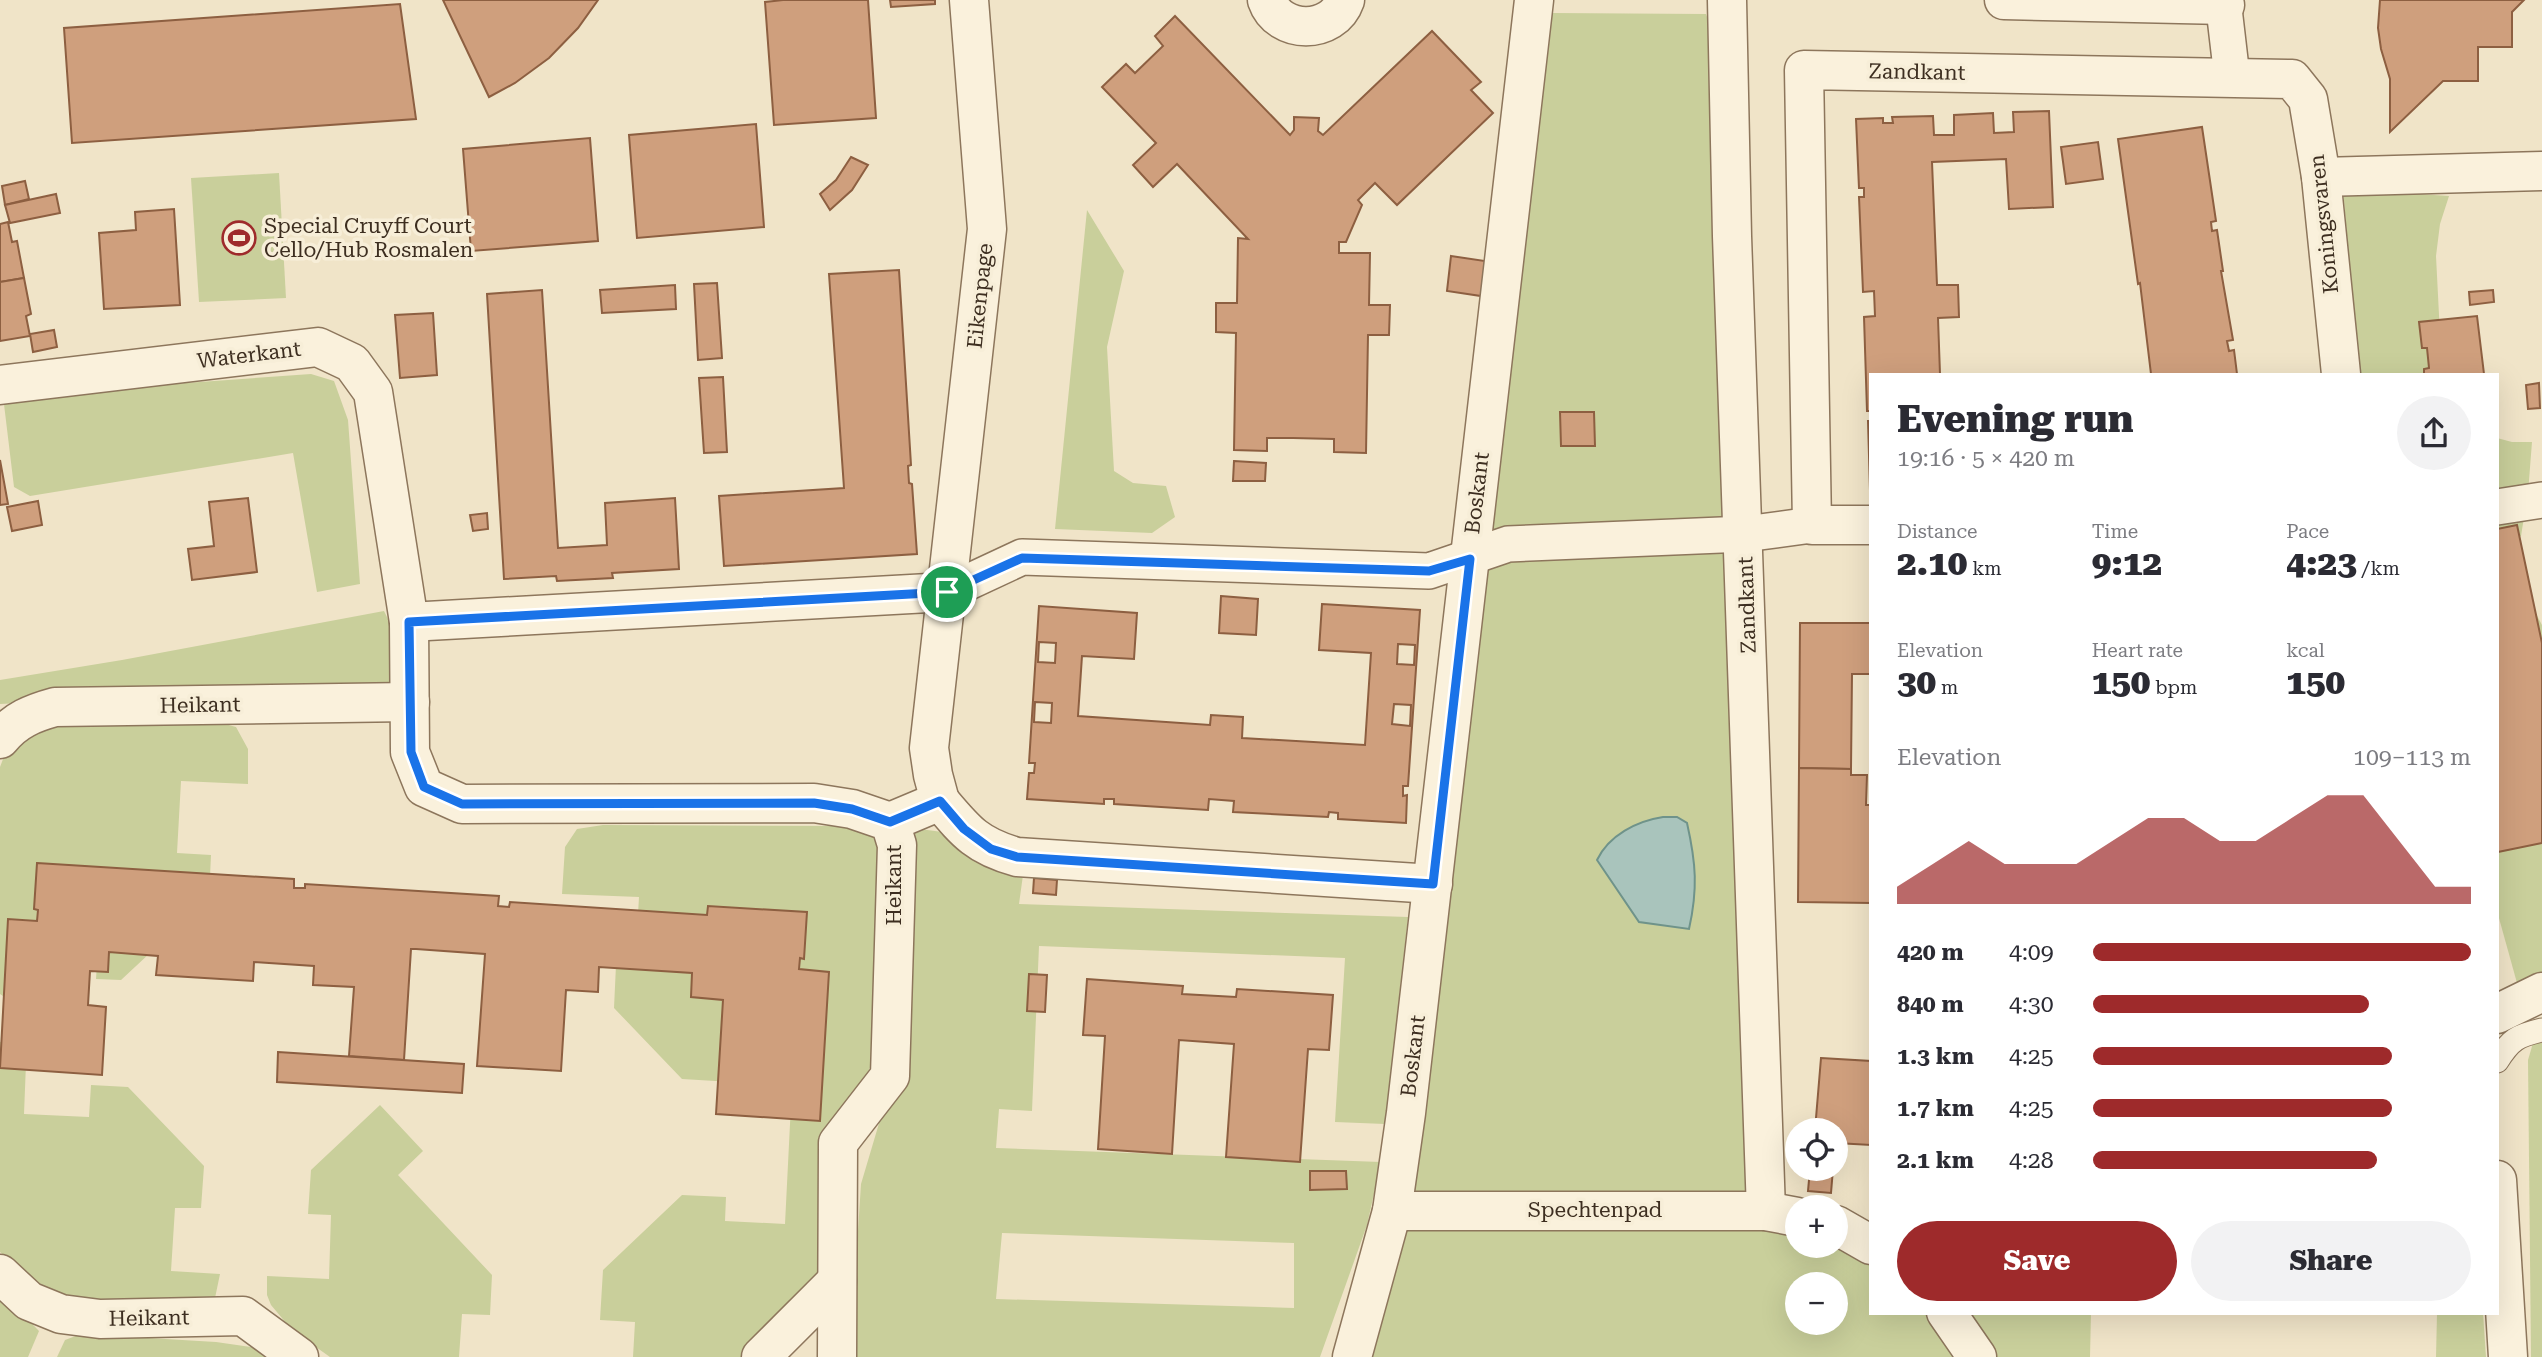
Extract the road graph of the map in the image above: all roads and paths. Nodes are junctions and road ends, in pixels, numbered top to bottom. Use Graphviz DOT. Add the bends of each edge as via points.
graph roads {
  1 [pos="968,0"];
  2 [pos="1267,0"];
  3 [pos="1345,0"];
  4 [pos="1534,0"];
  5 [pos="1727,0"];
  6 [pos="2004,0"];
  7 [pos="2224,2"];
  8 [pos="2232,77"];
  9 [pos="2292,79"];
  10 [pos="2542,172"];
  11 [pos="2320,177"];
  12 [pos="2341,373"];
  13 [pos="0,385"];
  14 [pos="2542,500"];
  15 [pos="2499,506"];
  16 [pos="1812,525"];
  17 [pos="1869,525"];
  18 [pos="1745,534"];
  19 [pos="1470,559"];
  20 [pos="947,592"];
  21 [pos="409,622"];
  22 [pos="410,702"];
  23 [pos="0,739"];
  24 [pos="940,801"];
  25 [pos="890,822"];
  26 [pos="1433,884"];
  27 [pos="2542,992"];
  28 [pos="2499,1013"];
  29 [pos="2542,1030"];
  30 [pos="2499,1058"];
  31 [pos="1392,1211"];
  32 [pos="2499,1212"];
  33 [pos="1782,1214"];
  34 [pos="1848,1232"];
  35 [pos="1869,1244"];
  36 [pos="0,1274"];
  37 [pos="838,1281"];
  38 [pos="1948,1315"];
  39 [pos="299,1357"];
  40 [pos="761,1357"];
  41 [pos="837,1357"];
  42 [pos="1352,1357"];
  43 [pos="1977,1357"];
  44 [pos="2508,1357"];
  1 -- 20 [label="street, Eikenpage" via="987,229"];
  2 -- 3 [label="street" via="1271,10 1293,26 1319,26 1342,11"];
  4 -- 19 [label="street, Boskant"];
  5 -- 18 [label="street, Zandkant"];
  6 -- 7 [label="street"];
  7 -- 8 [label="street"];
  8 -- 9 [label="street, Zandkant"];
  8 -- 16 [label="street, Zandkant" via="1804,70"];
  9 -- 11 [label="street, Koningsvaren" via="2308,99"];
  10 -- 11 [label="street"];
  11 -- 12 [label="street, Koningsvaren"];
  13 -- 21 [label="street, Waterkant" via="318,347 352,363 373,392"];
  14 -- 15 [label="street"];
  16 -- 17 [label="street"];
  16 -- 18 [label="street"];
  18 -- 19 [label="street" via="1508,544"];
  18 -- 33 [label="street, Zandkant"];
  19 -- 20 [label="street" via="1429,571 1022,558"];
  19 -- 26 [label="street, Boskant"];
  20 -- 21 [label="street"];
  20 -- 24 [label="street, Eikenpage" via="929,748"];
  21 -- 22 [label="street, Heikant"];
  22 -- 23 [label="street, Heikant" via="55,707 27,715"];
  22 -- 25 [label="street, Heikant" via="411,752 424,787 462,804 814,803"];
  24 -- 25 [label="street"];
  24 -- 26 [label="street" via="964,829 991,849 1017,857"];
  25 -- 37 [label="street, Heikant" via="897,845 890,1076 838,1143"];
  26 -- 31 [label="street, Boskant"];
  27 -- 28 [label="street"];
  29 -- 30 [label="lane" via="2518,1036"];
  31 -- 33 [label="street, Spechtenpad"];
  31 -- 42 [label="street, Boskant"];
  32 -- 44 [label="street"];
  34 -- 35 [label="street"];
  36 -- 39 [label="street, Heikant" via="29,1301 61,1314 100,1319 243,1316"];
  37 -- 40 [label="street"];
  37 -- 41 [label="street, Heikant"];
  38 -- 43 [label="street"];
}
